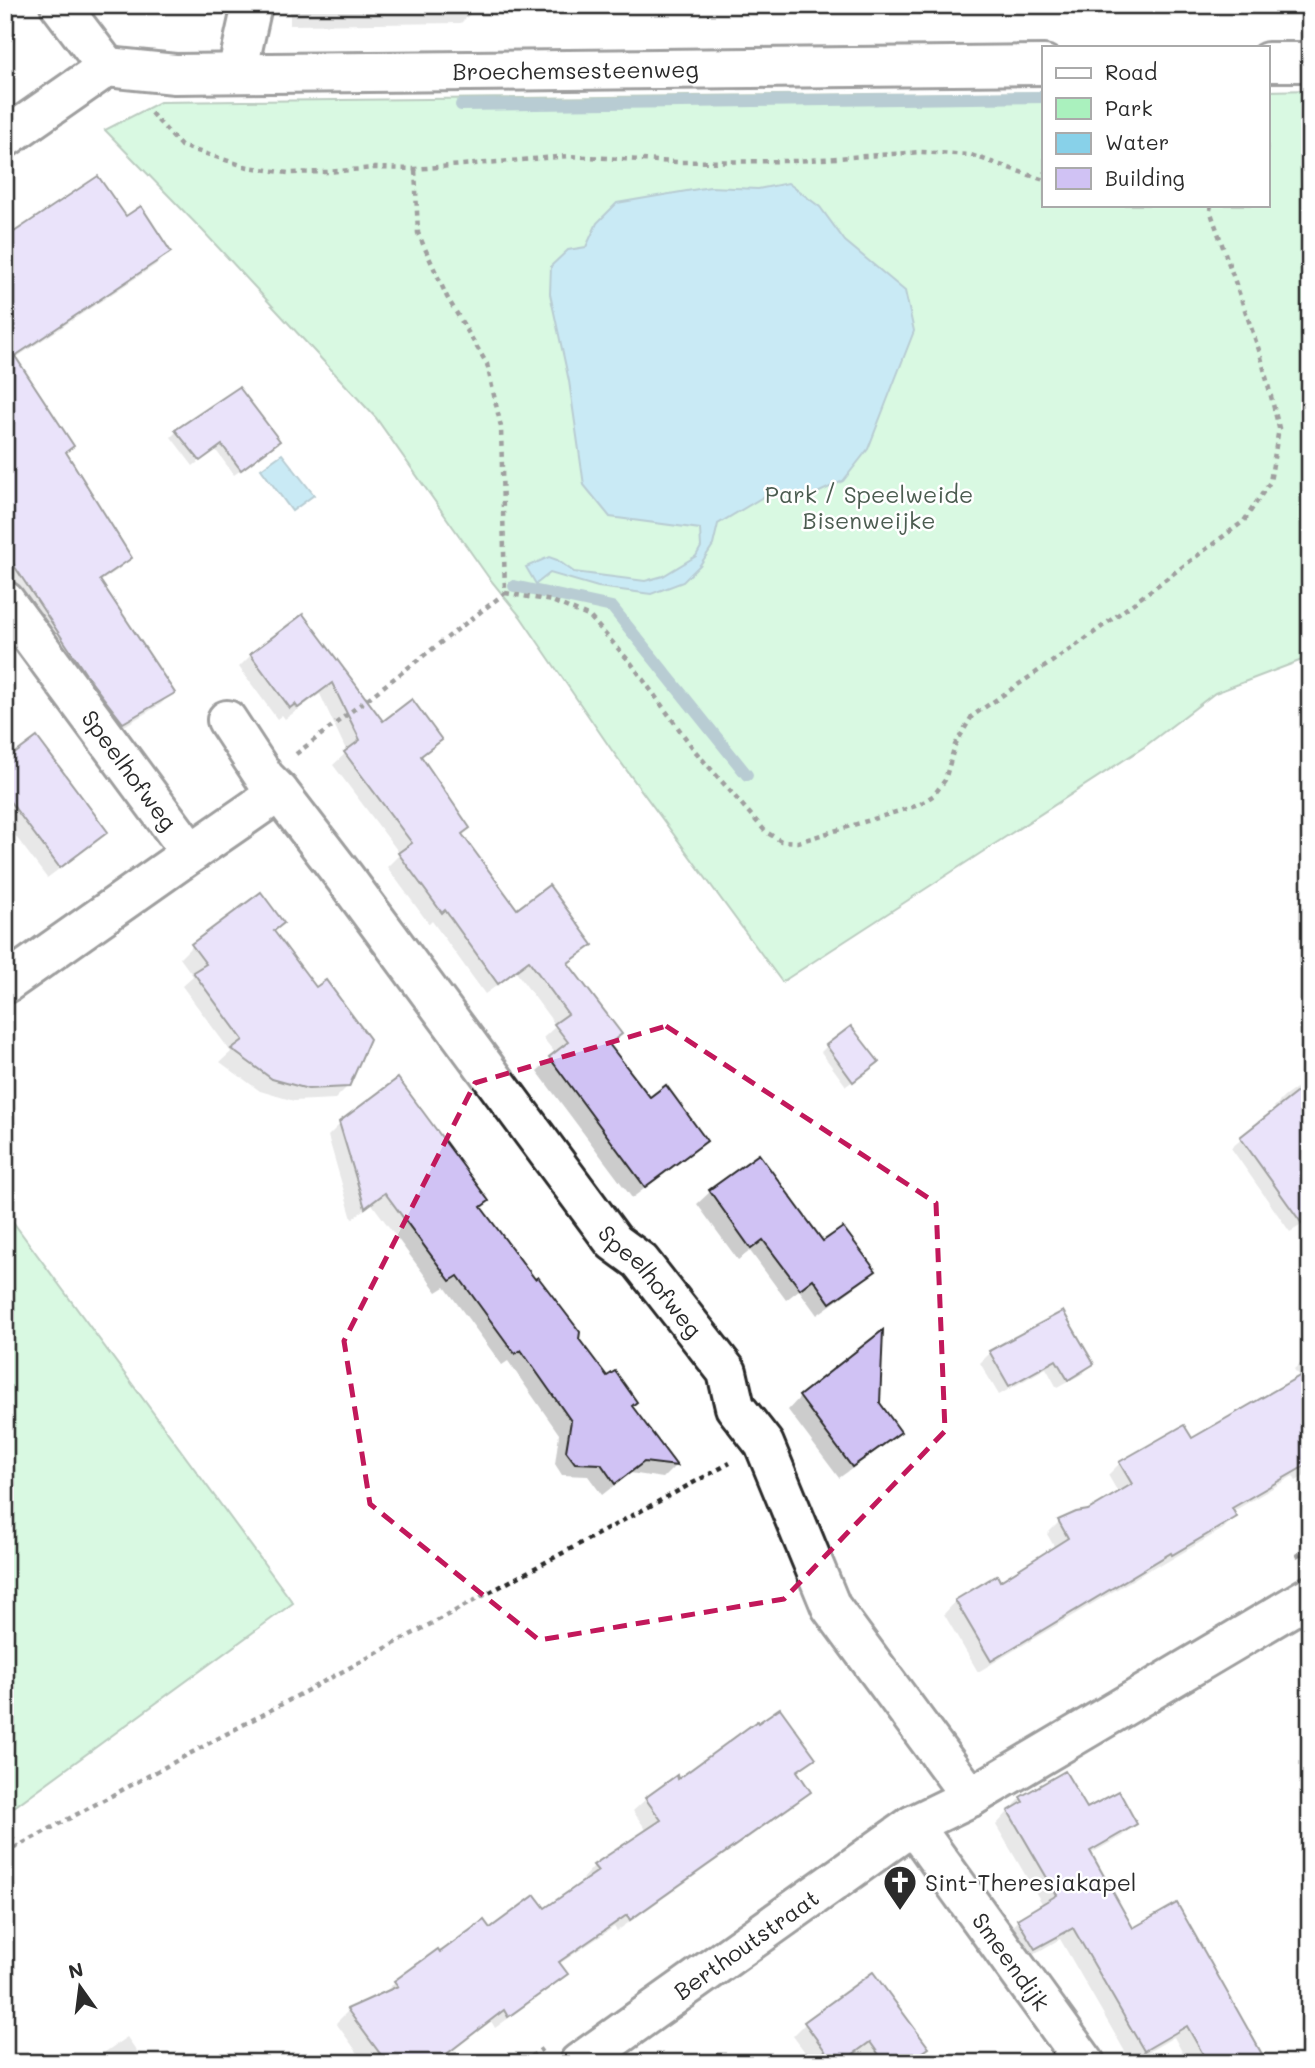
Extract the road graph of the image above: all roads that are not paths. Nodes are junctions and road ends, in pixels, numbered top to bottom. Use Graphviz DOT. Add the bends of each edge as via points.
graph roads {
  1 [pos="60,5"];
  2 [pos="252,5"];
  3 [pos="1270,62"];
  4 [pos="1310,62"];
  5 [pos="1042,65"];
  6 [pos="107,67"];
  7 [pos="237,73"];
  8 [pos="5,138"];
  9 [pos="5,601"];
  10 [pos="227,720"];
  11 [pos="272,785"];
  12 [pos="191,853"];
  13 [pos="5,984"];
  14 [pos="1310,1596"];
  15 [pos="971,1797"];
  16 [pos="913,1825"];
  17 [pos="579,2063"];
  18 [pos="1085,2063"];
  1 -- 6 [label="street"];
  2 -- 7 [label="street"];
  3 -- 4 [label="street"];
  5 -- 7 [label="street, Broechemsesteenweg"];
  6 -- 7 [label="street, Broechemsesteenweg" via="175,74"];
  6 -- 8 [label="street"];
  9 -- 12 [label="street, Speelhofweg"];
  10 -- 11 [label="street, Speelhofweg"];
  11 -- 12 [label="street, Speelhofweg"];
  11 -- 15 [label="street, Speelhofweg" via="614,1242 640,1261 727,1372 734,1407 764,1444 831,1606"];
  12 -- 13 [label="street"];
  14 -- 15 [label="street"];
  15 -- 16 [label="street, Berthoutstraat"];
  16 -- 17 [label="street, Berthoutstraat"];
  16 -- 18 [label="street, Smeendijk"];
}
